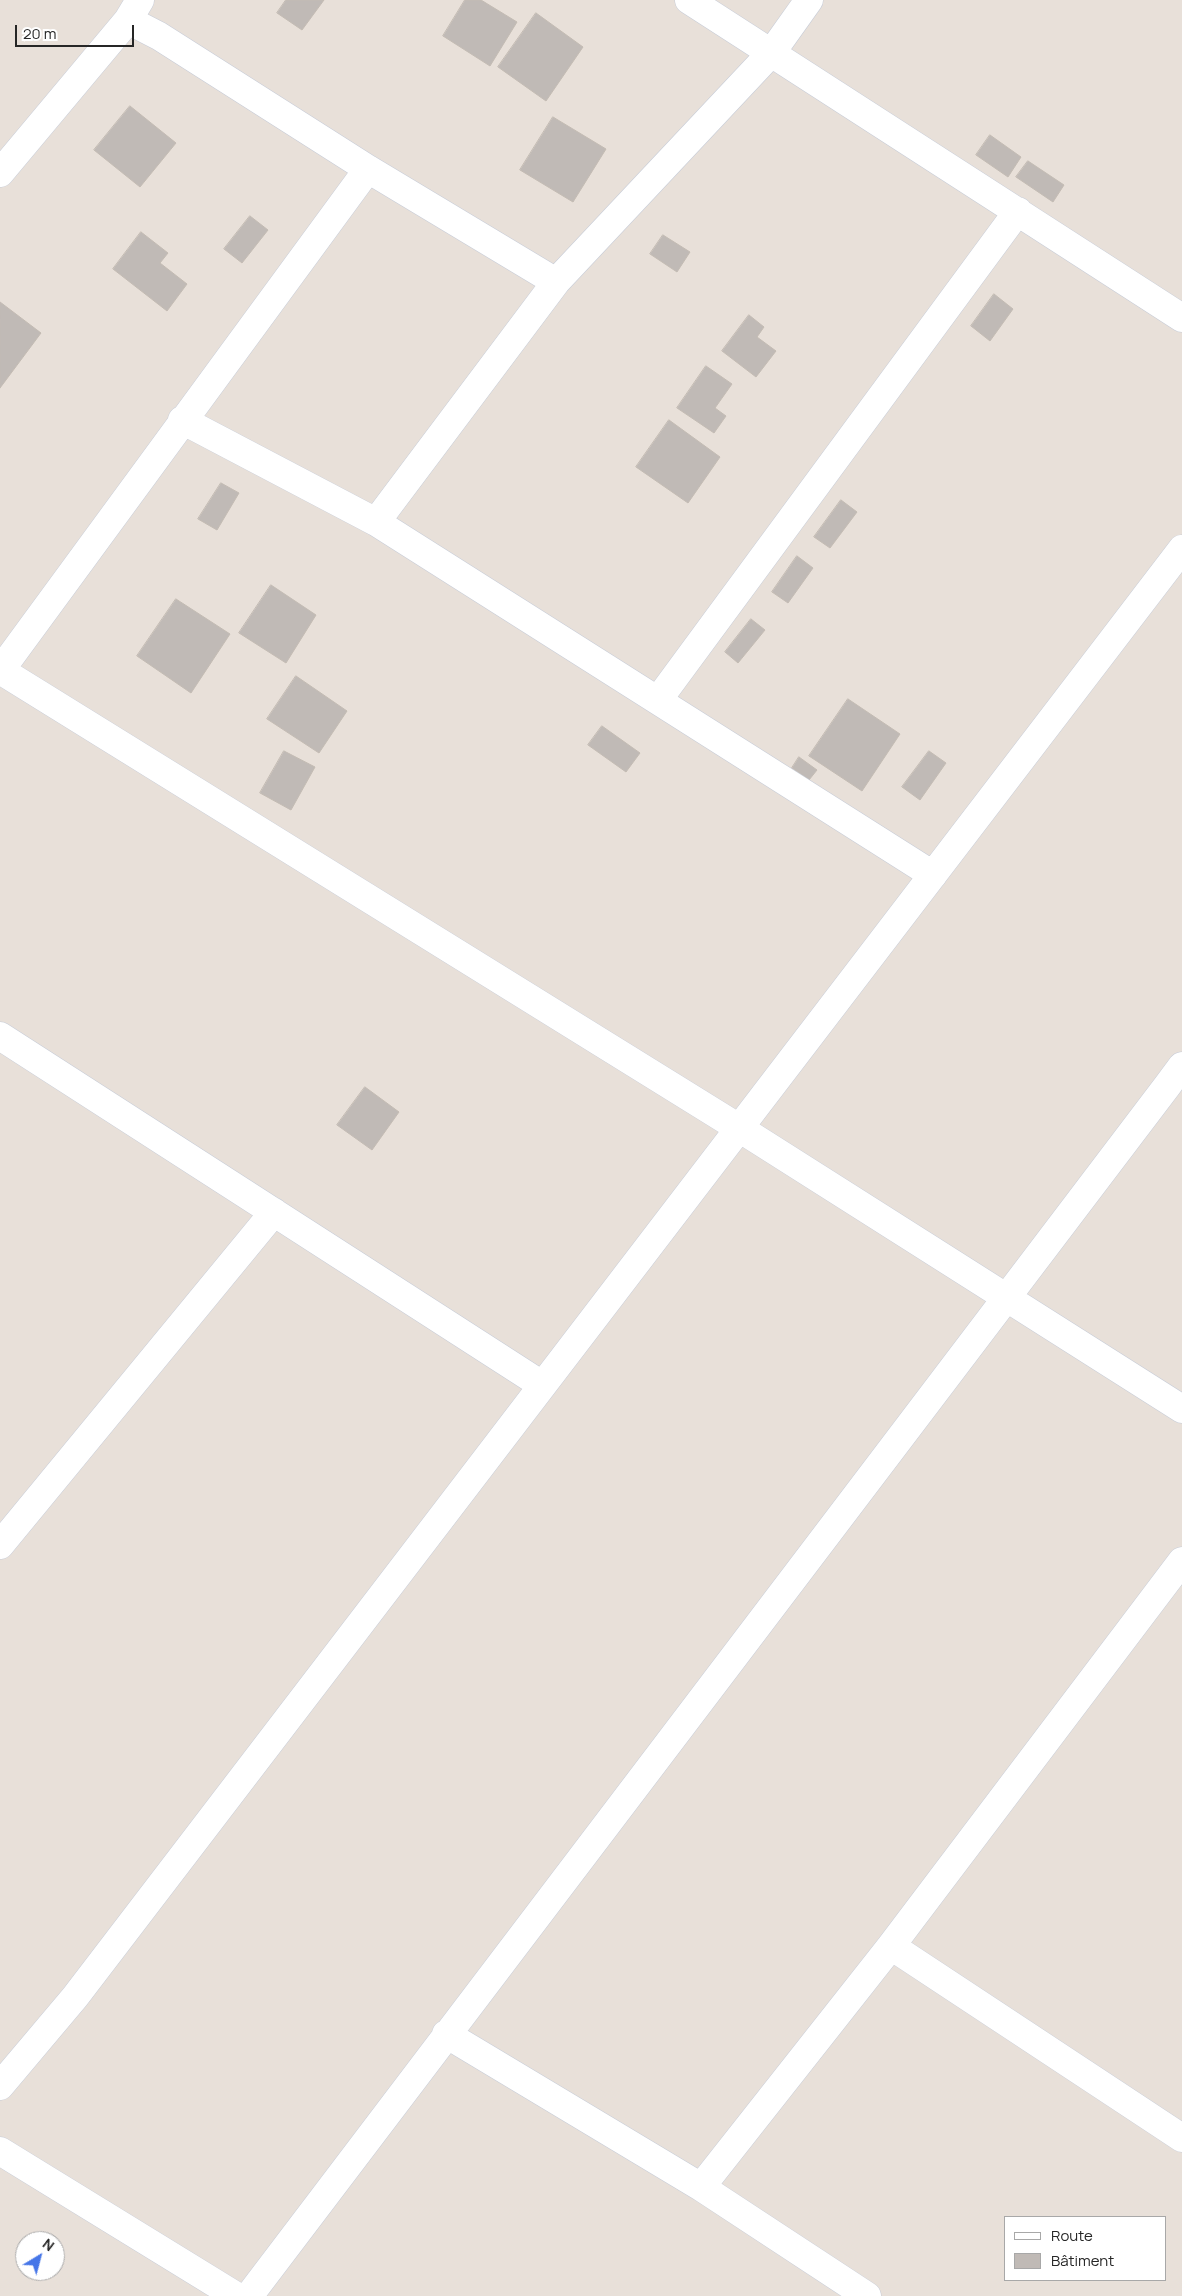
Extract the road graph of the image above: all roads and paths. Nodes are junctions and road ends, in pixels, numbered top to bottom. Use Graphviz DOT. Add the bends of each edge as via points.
graph roads {
  1 [pos="689,0"];
  2 [pos="809,0"];
  3 [pos="134,10"];
  4 [pos="772,52"];
  5 [pos="368,169"];
  6 [pos="0,173"];
  7 [pos="1018,211"];
  8 [pos="556,282"];
  9 [pos="1182,318"];
  10 [pos="182,420"];
  11 [pos="376,522"];
  12 [pos="1182,550"];
  13 [pos="0,670"];
  14 [pos="658,700"];
  15 [pos="933,875"];
  16 [pos="5,1048"];
  17 [pos="1182,1066"];
  18 [pos="739,1128"];
  19 [pos="274,1212"];
  20 [pos="1007,1300"];
  21 [pos="542,1385"];
  22 [pos="1182,1409"];
  23 [pos="0,1545"];
  24 [pos="1182,1561"];
  25 [pos="891,1946"];
  26 [pos="446,2034"];
  27 [pos="0,2086"];
  28 [pos="1182,2138"];
  29 [pos="0,2151"];
  30 [pos="702,2187"];
  31 [pos="236,2296"];
  32 [pos="249,2296"];
  33 [pos="867,2296"];
  1 -- 4 [label="street"];
  2 -- 4 [label="street"];
  3 -- 5 [label="street" via="167,41"];
  3 -- 6 [label="street"];
  4 -- 7 [label="street"];
  4 -- 8 [label="street"];
  5 -- 8 [label="street"];
  5 -- 10 [label="street"];
  7 -- 9 [label="street"];
  7 -- 14 [label="street"];
  8 -- 11 [label="street"];
  10 -- 11 [label="street"];
  10 -- 13 [label="street"];
  11 -- 14 [label="street"];
  12 -- 15 [label="street"];
  13 -- 18 [label="street"];
  14 -- 15 [label="street"];
  15 -- 18 [label="street"];
  16 -- 19 [label="street"];
  17 -- 20 [label="street"];
  18 -- 20 [label="street"];
  18 -- 21 [label="street"];
  19 -- 21 [label="street"];
  19 -- 23 [label="street"];
  20 -- 22 [label="street"];
  20 -- 26 [label="street"];
  21 -- 27 [label="street" via="75,1996"];
  24 -- 25 [label="street"];
  25 -- 28 [label="street"];
  25 -- 30 [label="street"];
  26 -- 30 [label="street"];
  26 -- 32 [label="street"];
  29 -- 31 [label="street"];
  30 -- 33 [label="street"];
}
